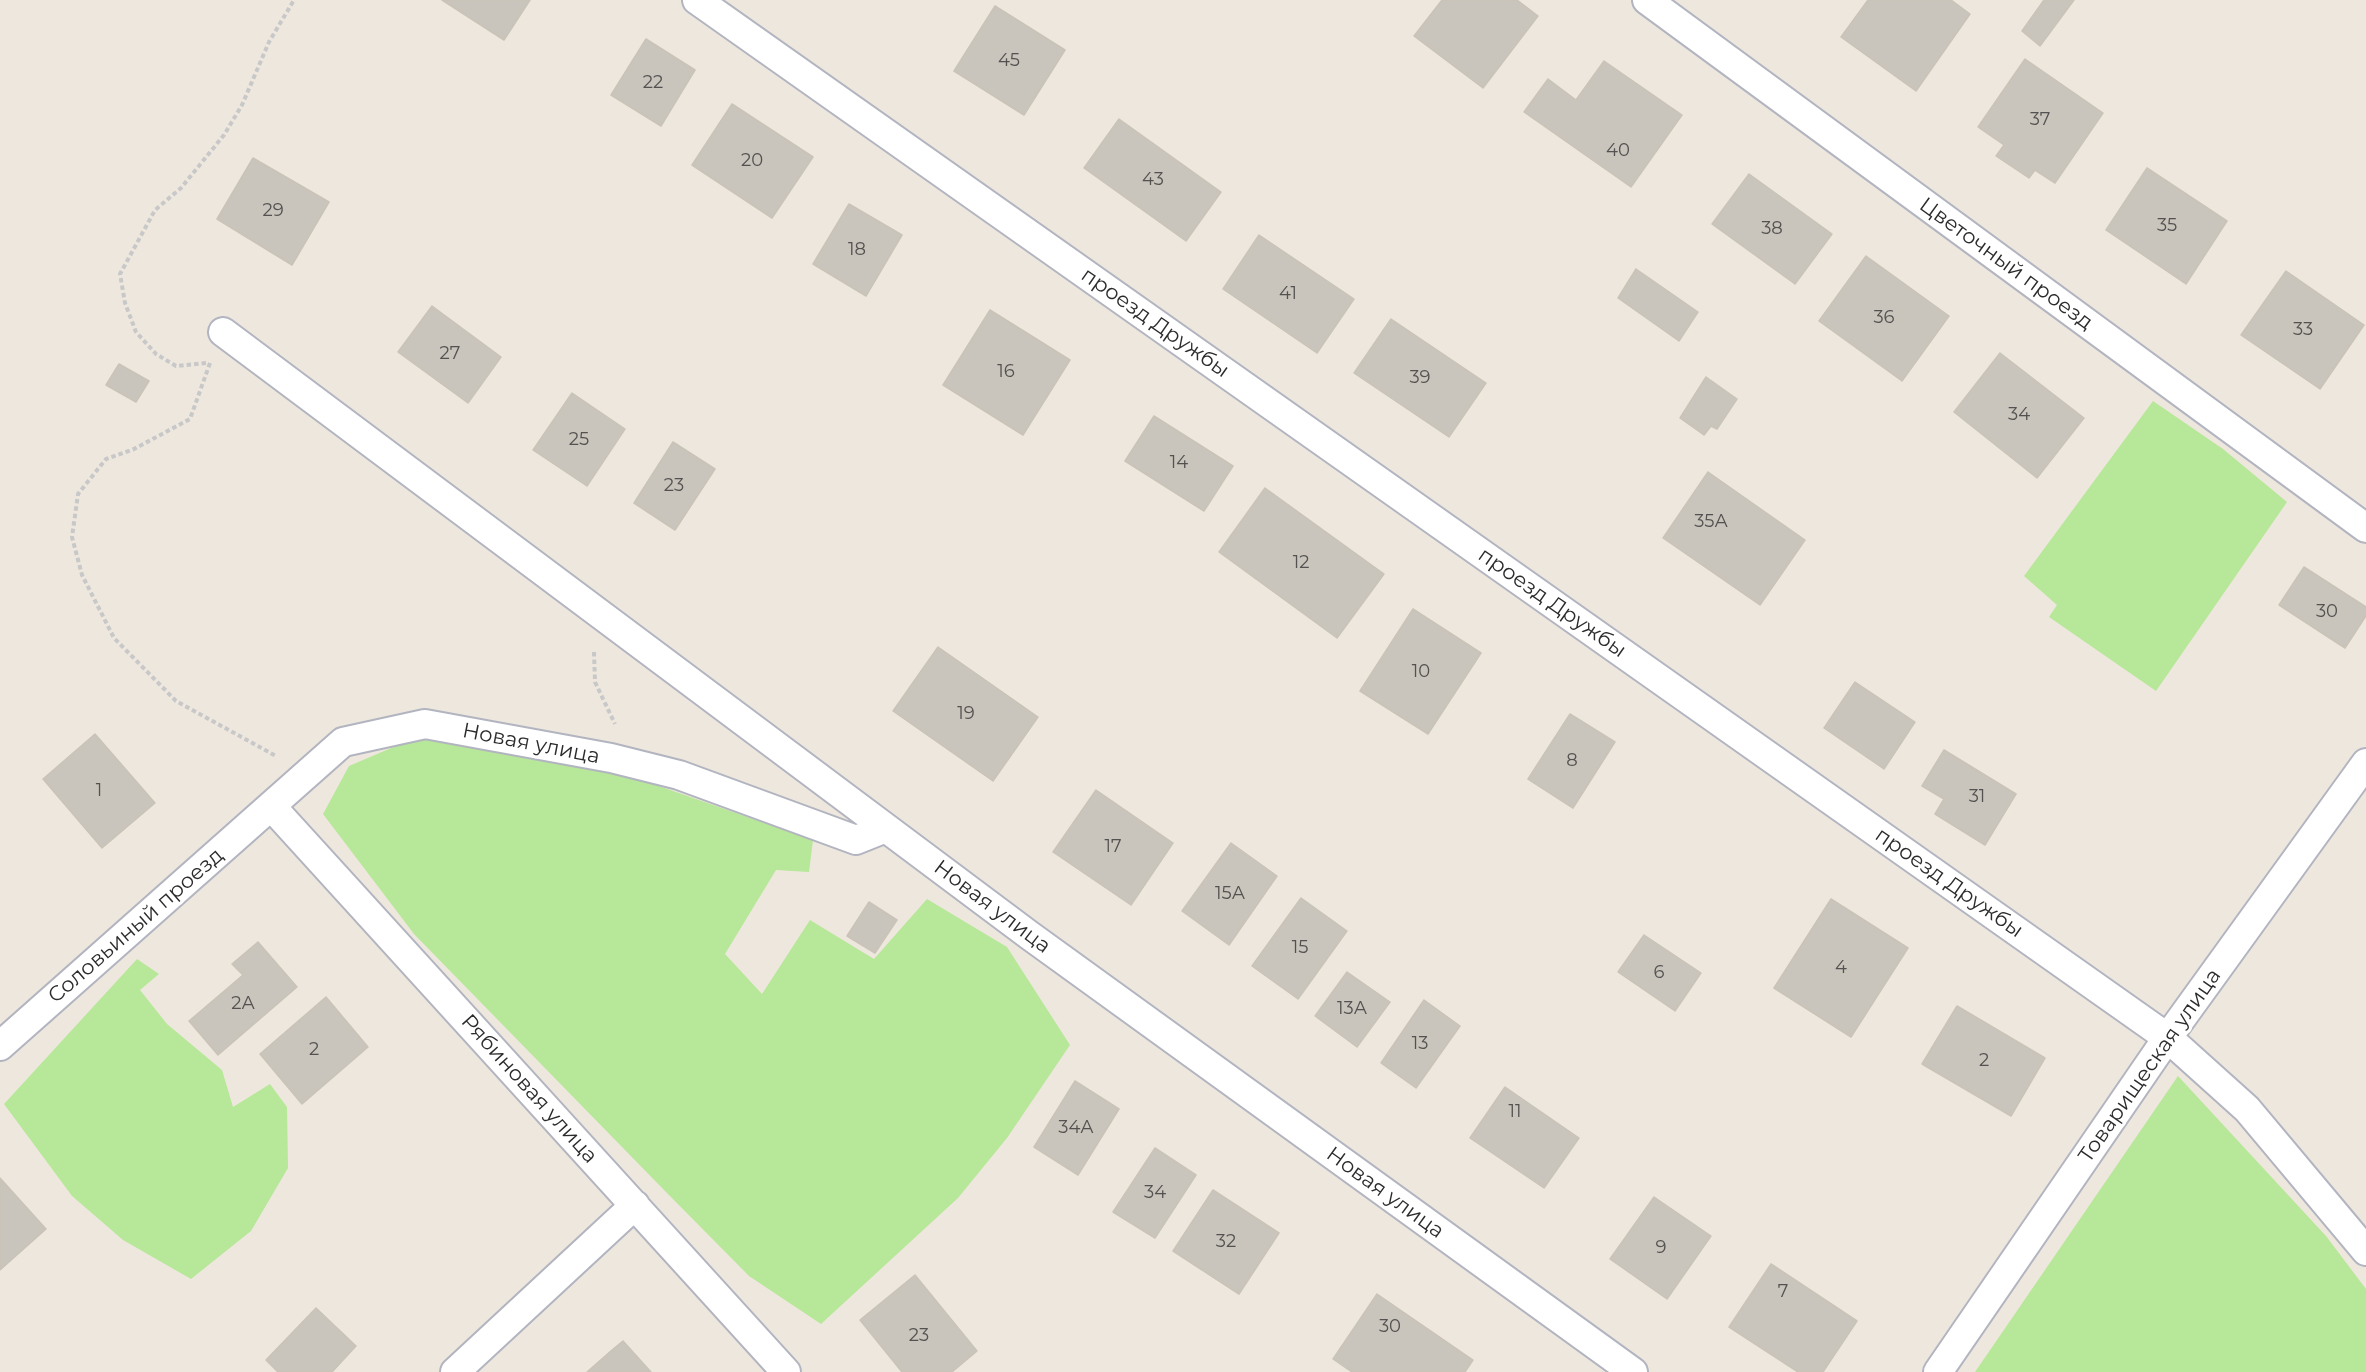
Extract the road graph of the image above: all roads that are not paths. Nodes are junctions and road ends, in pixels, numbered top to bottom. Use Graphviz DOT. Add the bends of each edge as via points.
graph roads {
  1 [pos="697,0"];
  2 [pos="1647,0"];
  3 [pos="223,332"];
  4 [pos="2366,528"];
  5 [pos="2366,763"];
  6 [pos="271,806"];
  7 [pos="886,828"];
  8 [pos="2168,1038"];
  9 [pos="0,1046"];
  10 [pos="634,1205"];
  11 [pos="2366,1251"];
  12 [pos="455,1372"];
  13 [pos="786,1372"];
  14 [pos="1634,1372"];
  15 [pos="1938,1372"];
  1 -- 8 [label="street, проезд Дружбы"];
  2 -- 4 [label="street, Цветочный проезд"];
  3 -- 7 [label="street"];
  5 -- 8 [label="street, Товарищеская улица"];
  6 -- 7 [label="street, Новая улица" via="343,742 425,724 611,758 680,775 856,840"];
  6 -- 9 [label="street, Соловьиный проезд"];
  6 -- 10 [label="street, Рябиновая улица"];
  7 -- 14 [label="street, Новая улица"];
  8 -- 11 [label="street, проезд Дружбы" via="2247,1109"];
  8 -- 15 [label="street, Товарищеская улица"];
  10 -- 12 [label="street"];
  10 -- 13 [label="street, Рябиновая улица"];
}
